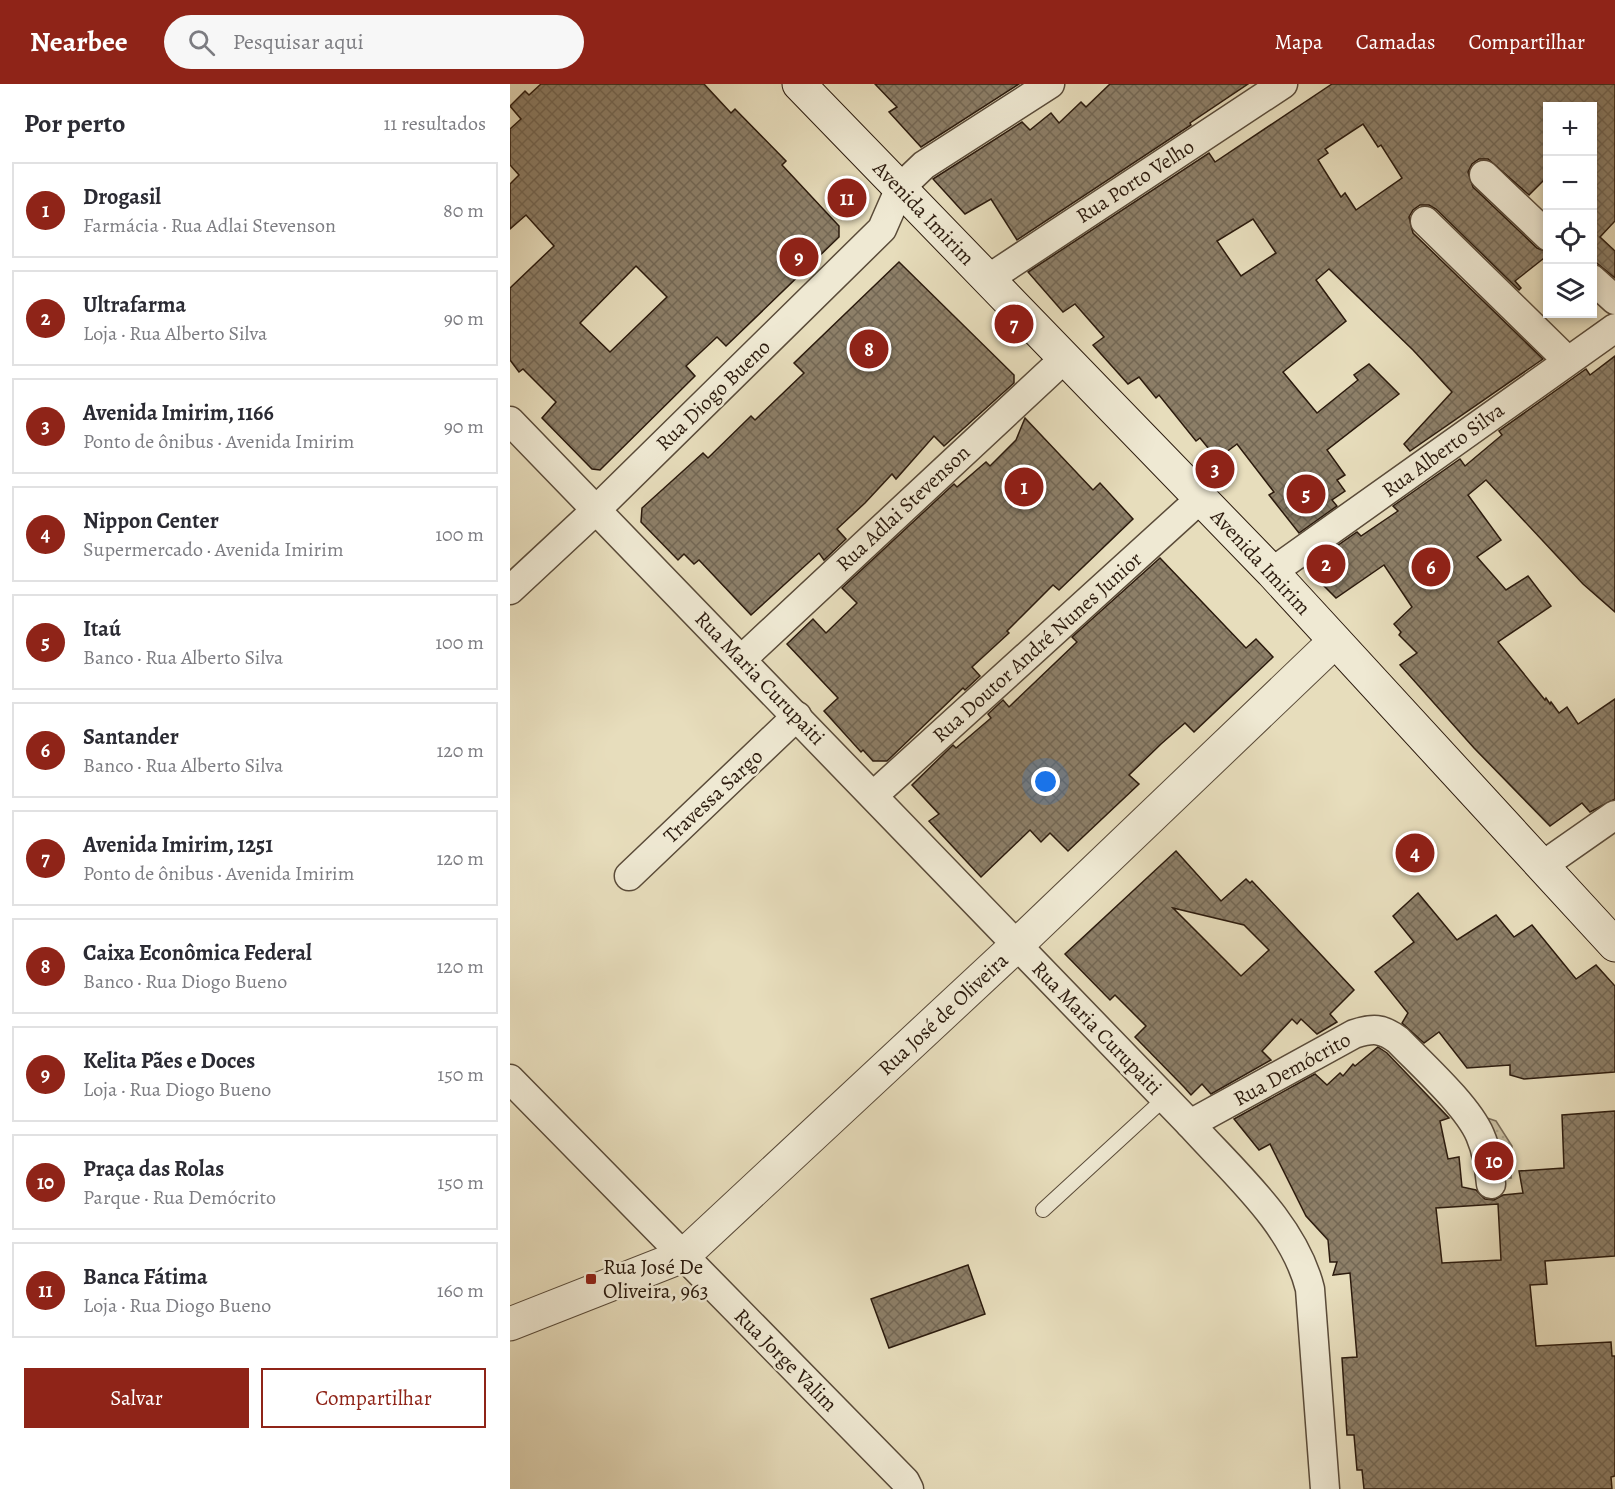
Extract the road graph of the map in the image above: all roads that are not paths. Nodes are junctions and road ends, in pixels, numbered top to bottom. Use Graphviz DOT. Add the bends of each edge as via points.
graph roads {
  1 [pos="799,84"];
  2 [pos="1050,84"];
  3 [pos="1283,84"];
  4 [pos="1484,175"];
  5 [pos="900,188"];
  6 [pos="1425,221"];
  7 [pos="1543,231"];
  8 [pos="988,279"];
  9 [pos="1597,283"];
  10 [pos="1615,300"];
  11 [pos="1610,341"];
  12 [pos="1065,358"];
  13 [pos="1567,360"];
  14 [pos="510,421"];
  15 [pos="1200,499"];
  16 [pos="596,510"];
  17 [pos="1272,572"];
  18 [pos="510,590"];
  19 [pos="1335,641"];
  20 [pos="742,659"];
  21 [pos="797,716"];
  22 [pos="874,795"];
  23 [pos="1615,815"];
  24 [pos="1542,866"];
  25 [pos="629,876"];
  26 [pos="1017,945"];
  27 [pos="1615,945"];
  28 [pos="510,1079"];
  29 [pos="1165,1098"];
  30 [pos="1190,1124"];
  31 [pos="1491,1184"];
  32 [pos="1043,1210"];
  33 [pos="683,1256"];
  34 [pos="510,1324"];
  35 [pos="909,1489"];
  36 [pos="1325,1489"];
  1 -- 5 [label="main road, Avenida Imirim"];
  2 -- 5 [label="street" via="924,165"];
  3 -- 8 [label="street, Rua Porto Velho"];
  4 -- 7 [label="street"];
  5 -- 8 [label="main road, Avenida Imirim"];
  5 -- 16 [label="street, Rua Diogo Bueno" via="882,229"];
  6 -- 13 [label="street"];
  8 -- 12 [label="main road, Avenida Imirim"];
  9 -- 10 [label="street"];
  11 -- 13 [label="street, Rua Alberto Silva"];
  12 -- 15 [label="main road, Avenida Imirim"];
  12 -- 20 [label="street, Rua Adlai Stevenson"];
  13 -- 17 [label="street, Rua Alberto Silva"];
  14 -- 16 [label="street, Rua Maria Curupaiti"];
  15 -- 17 [label="main road, Avenida Imirim"];
  15 -- 22 [label="street, Rua Doutor André Nunes Junior"];
  16 -- 18 [label="street, Rua Diogo Bueno"];
  16 -- 20 [label="street, Rua Maria Curupaiti"];
  17 -- 19 [label="main road, Avenida Imirim"];
  19 -- 24 [label="main road, Avenida Imirim"];
  19 -- 26 [label="main road, Rua José de Oliveira"];
  20 -- 21 [label="street, Rua Maria Curupaiti"];
  21 -- 22 [label="street, Rua Maria Curupaiti"];
  21 -- 25 [label="street, Travessa Sargo"];
  22 -- 26 [label="street, Rua Maria Curupaiti"];
  23 -- 24 [label="street"];
  24 -- 27 [label="main road, Avenida Imirim"];
  26 -- 29 [label="street, Rua Maria Curupaiti"];
  26 -- 33 [label="main road, Rua José de Oliveira"];
  28 -- 33 [label="street, Rua Jorge Valim"];
  29 -- 30 [label="street, Rua Maria Curupaiti"];
  29 -- 32 [label="lane"];
  30 -- 31 [label="street, Rua Demócrito" via="1354,1034 1372,1028 1386,1031 1398,1040 1467,1114 1479,1132 1488,1158"];
  30 -- 36 [label="street, Rua Maria Curupaiti" via="1278,1224 1304,1264 1310,1289"];
  33 -- 34 [label="main road, Rua José de Oliveira"];
  33 -- 35 [label="street, Rua Jorge Valim"];
}
